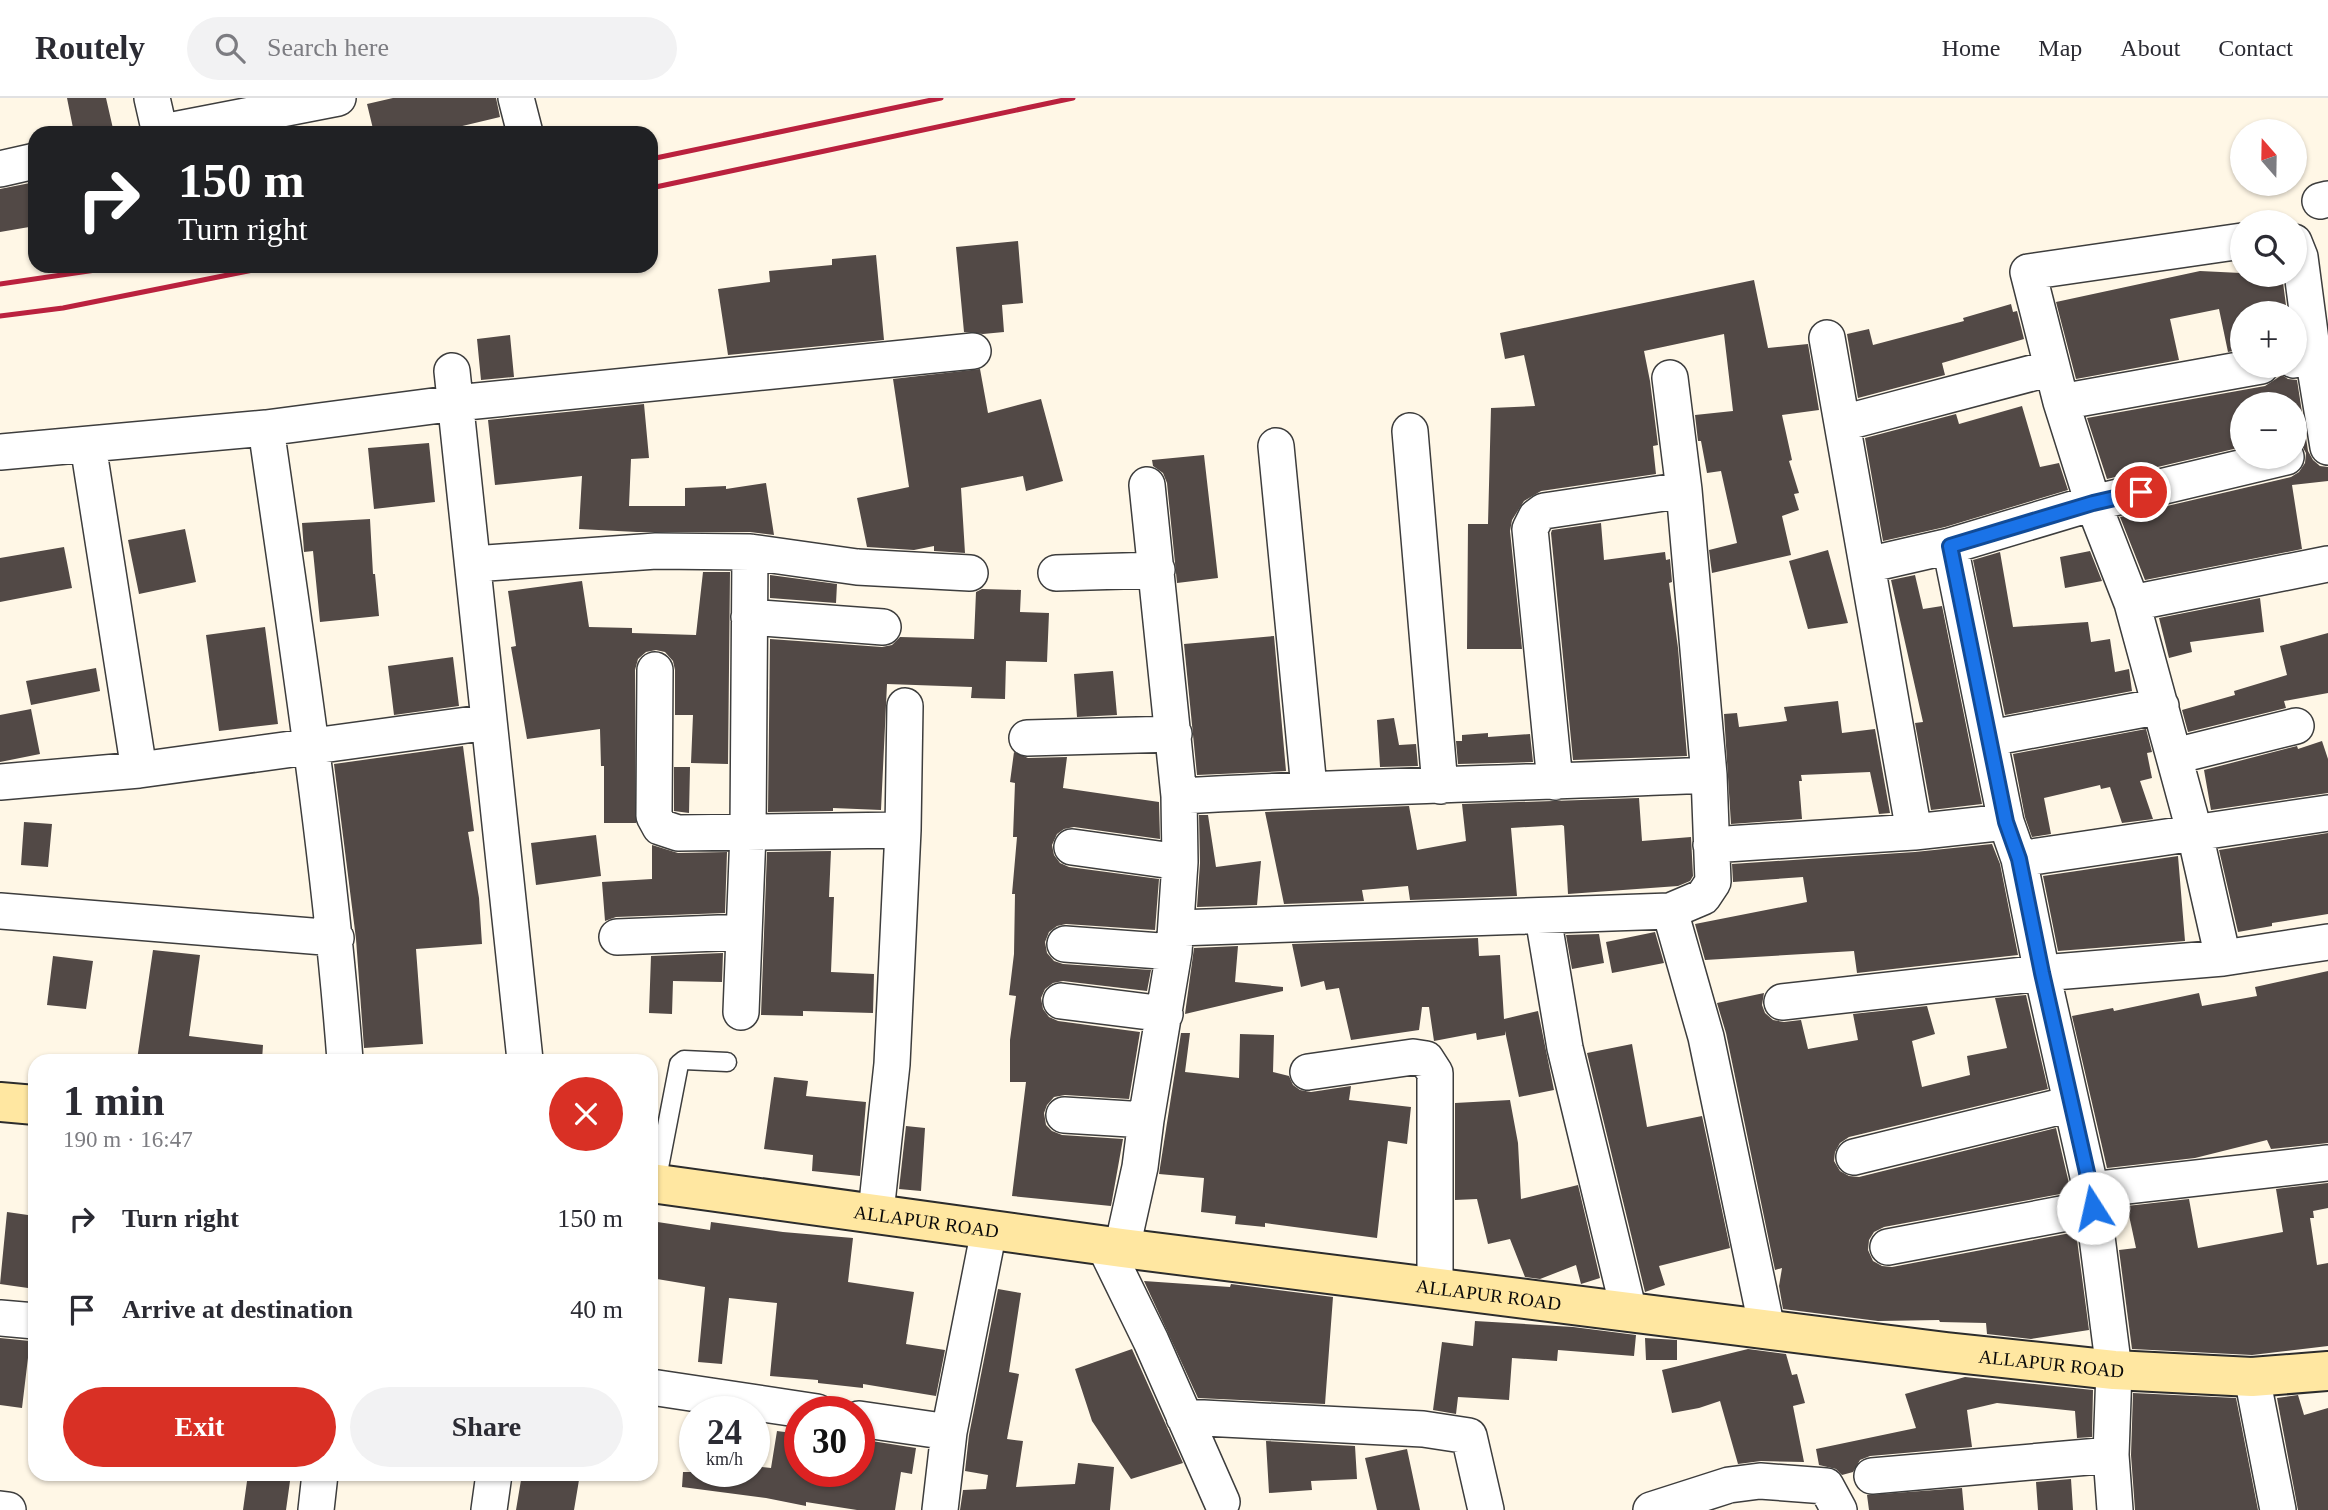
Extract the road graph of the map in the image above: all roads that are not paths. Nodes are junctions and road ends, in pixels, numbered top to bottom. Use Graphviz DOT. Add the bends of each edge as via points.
graph roads {
  1 [pos="152,98"];
  2 [pos="338,98"];
  3 [pos="516,98"];
  4 [pos="158,126"];
  5 [pos="195,126"];
  6 [pos="523,126"];
  7 [pos="28,163"];
  8 [pos="0,169"];
  9 [pos="2230,244"];
  10 [pos="1826,338"];
  11 [pos="973,351"];
  12 [pos="2051,368"];
  13 [pos="2307,368"];
  14 [pos="2230,372"];
  15 [pos="1670,378"];
  16 [pos="454,387"];
  17 [pos="2061,402"];
  18 [pos="1843,423"];
  19 [pos="266,428"];
  20 [pos="1410,431"];
  21 [pos="2327,436"];
  22 [pos="88,445"];
  23 [pos="1276,446"];
  24 [pos="2307,448"];
  25 [pos="0,452"];
  26 [pos="2236,469"];
  27 [pos="1147,485"];
  28 [pos="1684,490"];
  29 [pos="2093,503"];
  30 [pos="1950,546"];
  31 [pos="750,552"];
  32 [pos="2328,564"];
  33 [pos="473,565"];
  34 [pos="1867,565"];
  35 [pos="1157,570"];
  36 [pos="970,573"];
  37 [pos="1056,573"];
  38 [pos="2132,603"];
  39 [pos="750,617"];
  40 [pos="883,627"];
  41 [pos="655,670"];
  42 [pos="905,706"];
  43 [pos="2161,706"];
  44 [pos="489,722"];
  45 [pos="2296,726"];
  46 [pos="1174,734"];
  47 [pos="1027,738"];
  48 [pos="1990,738"];
  49 [pos="312,748"];
  50 [pos="2175,756"];
  51 [pos="139,771"];
  52 [pos="1709,775"];
  53 [pos="0,782"];
  54 [pos="1555,782"];
  55 [pos="1440,786"];
  56 [pos="1309,789"];
  57 [pos="1180,796"];
  58 [pos="2328,813"];
  59 [pos="2006,822"];
  60 [pos="904,830"];
  61 [pos="1914,832"];
  62 [pos="748,833"];
  63 [pos="2194,834"];
  64 [pos="1711,845"];
  65 [pos="1073,848"];
  66 [pos="2019,859"];
  67 [pos="1180,862"];
  68 [pos="0,911"];
  69 [pos="1670,911"];
  70 [pos="1543,917"];
  71 [pos="744,932"];
  72 [pos="617,937"];
  73 [pos="336,938"];
  74 [pos="1175,940"];
  75 [pos="2328,942"];
  76 [pos="1065,944"];
  77 [pos="2223,958"];
  78 [pos="2042,973"];
  79 [pos="1061,1001"];
  80 [pos="1782,1002"];
  81 [pos="740,1012"];
  82 [pos="1165,1014"];
  83 [pos="345,1054"];
  84 [pos="525,1054"];
  85 [pos="727,1062"];
  86 [pos="1308,1072"];
  87 [pos="0,1102"];
  88 [pos="28,1104"];
  89 [pos="2071,1104"];
  90 [pos="1064,1115"];
  91 [pos="1146,1120"];
  92 [pos="1854,1157"];
  93 [pos="2328,1163"];
  94 [pos="658,1164"];
  95 [pos="658,1184"];
  96 [pos="2092,1199"];
  97 [pos="876,1212"];
  98 [pos="989,1230"];
  99 [pos="1113,1246"];
  100 [pos="1888,1247"];
  101 [pos="1435,1288"];
  102 [pos="1629,1312"];
  103 [pos="0,1318"];
  104 [pos="28,1320"];
  105 [pos="1767,1329"];
  106 [pos="2115,1370"];
  107 [pos="2328,1371"];
  108 [pos="2252,1377"];
  109 [pos="658,1388"];
  110 [pos="784,1407"];
  111 [pos="1184,1417"];
  112 [pos="875,1421"];
  113 [pos="949,1432"];
  114 [pos="2111,1455"];
  115 [pos="1872,1476"];
  116 [pos="319,1481"];
  117 [pos="493,1481"];
  118 [pos="1222,1502"];
  119 [pos="1700,1502"];
  120 [pos="0,1509"];
  121 [pos="8,1510"];
  122 [pos="316,1510"];
  123 [pos="489,1510"];
  124 [pos="940,1510"];
  125 [pos="1486,1510"];
  126 [pos="1651,1510"];
  127 [pos="1839,1510"];
  128 [pos="2115,1510"];
  129 [pos="2278,1510"];
  1 -- 4 [label="street"];
  2 -- 5 [label="street"];
  3 -- 6 [label="street"];
  7 -- 8 [label="street"];
  9 -- 12 [label="street" via="2028,272"];
  10 -- 18 [label="street"];
  11 -- 16 [label="street"];
  12 -- 17 [label="street"];
  12 -- 18 [label="street"];
  13 -- 21 [label="street"];
  14 -- 17 [label="street"];
  15 -- 28 [label="street"];
  16 -- 19 [label="street"];
  16 -- 33 [label="street"];
  17 -- 29 [label="street"];
  18 -- 34 [label="street"];
  19 -- 22 [label="street"];
  19 -- 49 [label="street"];
  20 -- 55 [label="street"];
  21 -- 24 [label="street"];
  22 -- 25 [label="street"];
  22 -- 51 [label="street"];
  23 -- 56 [label="street"];
  26 -- 29 [label="street"];
  27 -- 35 [label="street"];
  28 -- 52 [label="street"];
  28 -- 54 [label="street" via="1544,511 1530,529"];
  29 -- 30 [label="street"];
  29 -- 38 [label="street"];
  30 -- 34 [label="street"];
  30 -- 48 [label="street"];
  31 -- 33 [label="street" via="656,551"];
  31 -- 36 [label="street" via="857,567"];
  31 -- 39 [label="street"];
  32 -- 38 [label="street"];
  33 -- 44 [label="street"];
  34 -- 61 [label="street"];
  35 -- 37 [label="street"];
  35 -- 46 [label="street"];
  38 -- 43 [label="street"];
  39 -- 40 [label="street"];
  39 -- 62 [label="street"];
  41 -- 62 [label="street" via="654,816 660,827 678,833"];
  42 -- 60 [label="street"];
  43 -- 48 [label="street"];
  43 -- 50 [label="street"];
  44 -- 49 [label="street"];
  44 -- 84 [label="street"];
  45 -- 50 [label="street"];
  46 -- 47 [label="street"];
  46 -- 57 [label="street"];
  48 -- 59 [label="street"];
  49 -- 51 [label="street"];
  49 -- 73 [label="street"];
  50 -- 63 [label="street"];
  51 -- 53 [label="street"];
  52 -- 54 [label="street"];
  52 -- 64 [label="street"];
  54 -- 55 [label="street"];
  55 -- 56 [label="street"];
  56 -- 57 [label="street"];
  57 -- 67 [label="street"];
  58 -- 63 [label="street"];
  59 -- 61 [label="street"];
  59 -- 66 [label="street"];
  60 -- 62 [label="street"];
  60 -- 97 [label="street" via="892,1064"];
  61 -- 64 [label="street"];
  62 -- 71 [label="street"];
  63 -- 66 [label="street"];
  63 -- 77 [label="street"];
  64 -- 69 [label="street" via="1713,882 1703,897"];
  65 -- 67 [label="street"];
  66 -- 78 [label="street"];
  67 -- 74 [label="street"];
  68 -- 73 [label="street"];
  69 -- 70 [label="street"];
  69 -- 105 [label="street" via="1706,1037"];
  70 -- 74 [label="street"];
  70 -- 102 [label="street" via="1565,1048"];
  71 -- 72 [label="street"];
  71 -- 81 [label="street"];
  73 -- 83 [label="street"];
  74 -- 76 [label="street"];
  74 -- 82 [label="street"];
  75 -- 77 [label="street"];
  77 -- 78 [label="street"];
  78 -- 80 [label="street"];
  78 -- 89 [label="street"];
  79 -- 82 [label="street"];
  82 -- 91 [label="street"];
  85 -- 94 [label="lane" via="679,1063"];
  86 -- 101 [label="street" via="1413,1057 1426,1059 1435,1073"];
  87 -- 88 [label="main road"];
  89 -- 92 [label="street"];
  89 -- 96 [label="street"];
  90 -- 91 [label="street"];
  91 -- 99 [label="street" via="1140,1167"];
  93 -- 96 [label="street"];
  95 -- 97 [label="main road, ALLAPUR ROAD"];
  96 -- 100 [label="street"];
  96 -- 106 [label="street"];
  97 -- 98 [label="main road, ALLAPUR ROAD"];
  98 -- 99 [label="main road, ALLAPUR ROAD"];
  98 -- 113 [label="street"];
  99 -- 101 [label="main road, ALLAPUR ROAD"];
  99 -- 111 [label="street"];
  101 -- 102 [label="main road, ALLAPUR ROAD"];
  102 -- 105 [label="main road, ALLAPUR ROAD"];
  103 -- 104 [label="street"];
  105 -- 106 [label="main road, ALLAPUR ROAD"];
  106 -- 108 [label="main road, ALLAPUR ROAD"];
  106 -- 114 [label="street"];
  107 -- 108 [label="main road, ALLAPUR ROAD"];
  108 -- 129 [label="street"];
  109 -- 110 [label="street"];
  111 -- 118 [label="street"];
  111 -- 125 [label="street" via="1423,1429 1469,1436"];
  112 -- 113 [label="street"];
  113 -- 124 [label="street"];
  114 -- 115 [label="street"];
  114 -- 128 [label="street"];
  116 -- 122 [label="street"];
  117 -- 123 [label="street"];
  119 -- 126 [label="street"];
  119 -- 127 [label="street" via="1729,1485 1760,1481 1826,1486"];
  120 -- 121 [label="street"];
}
